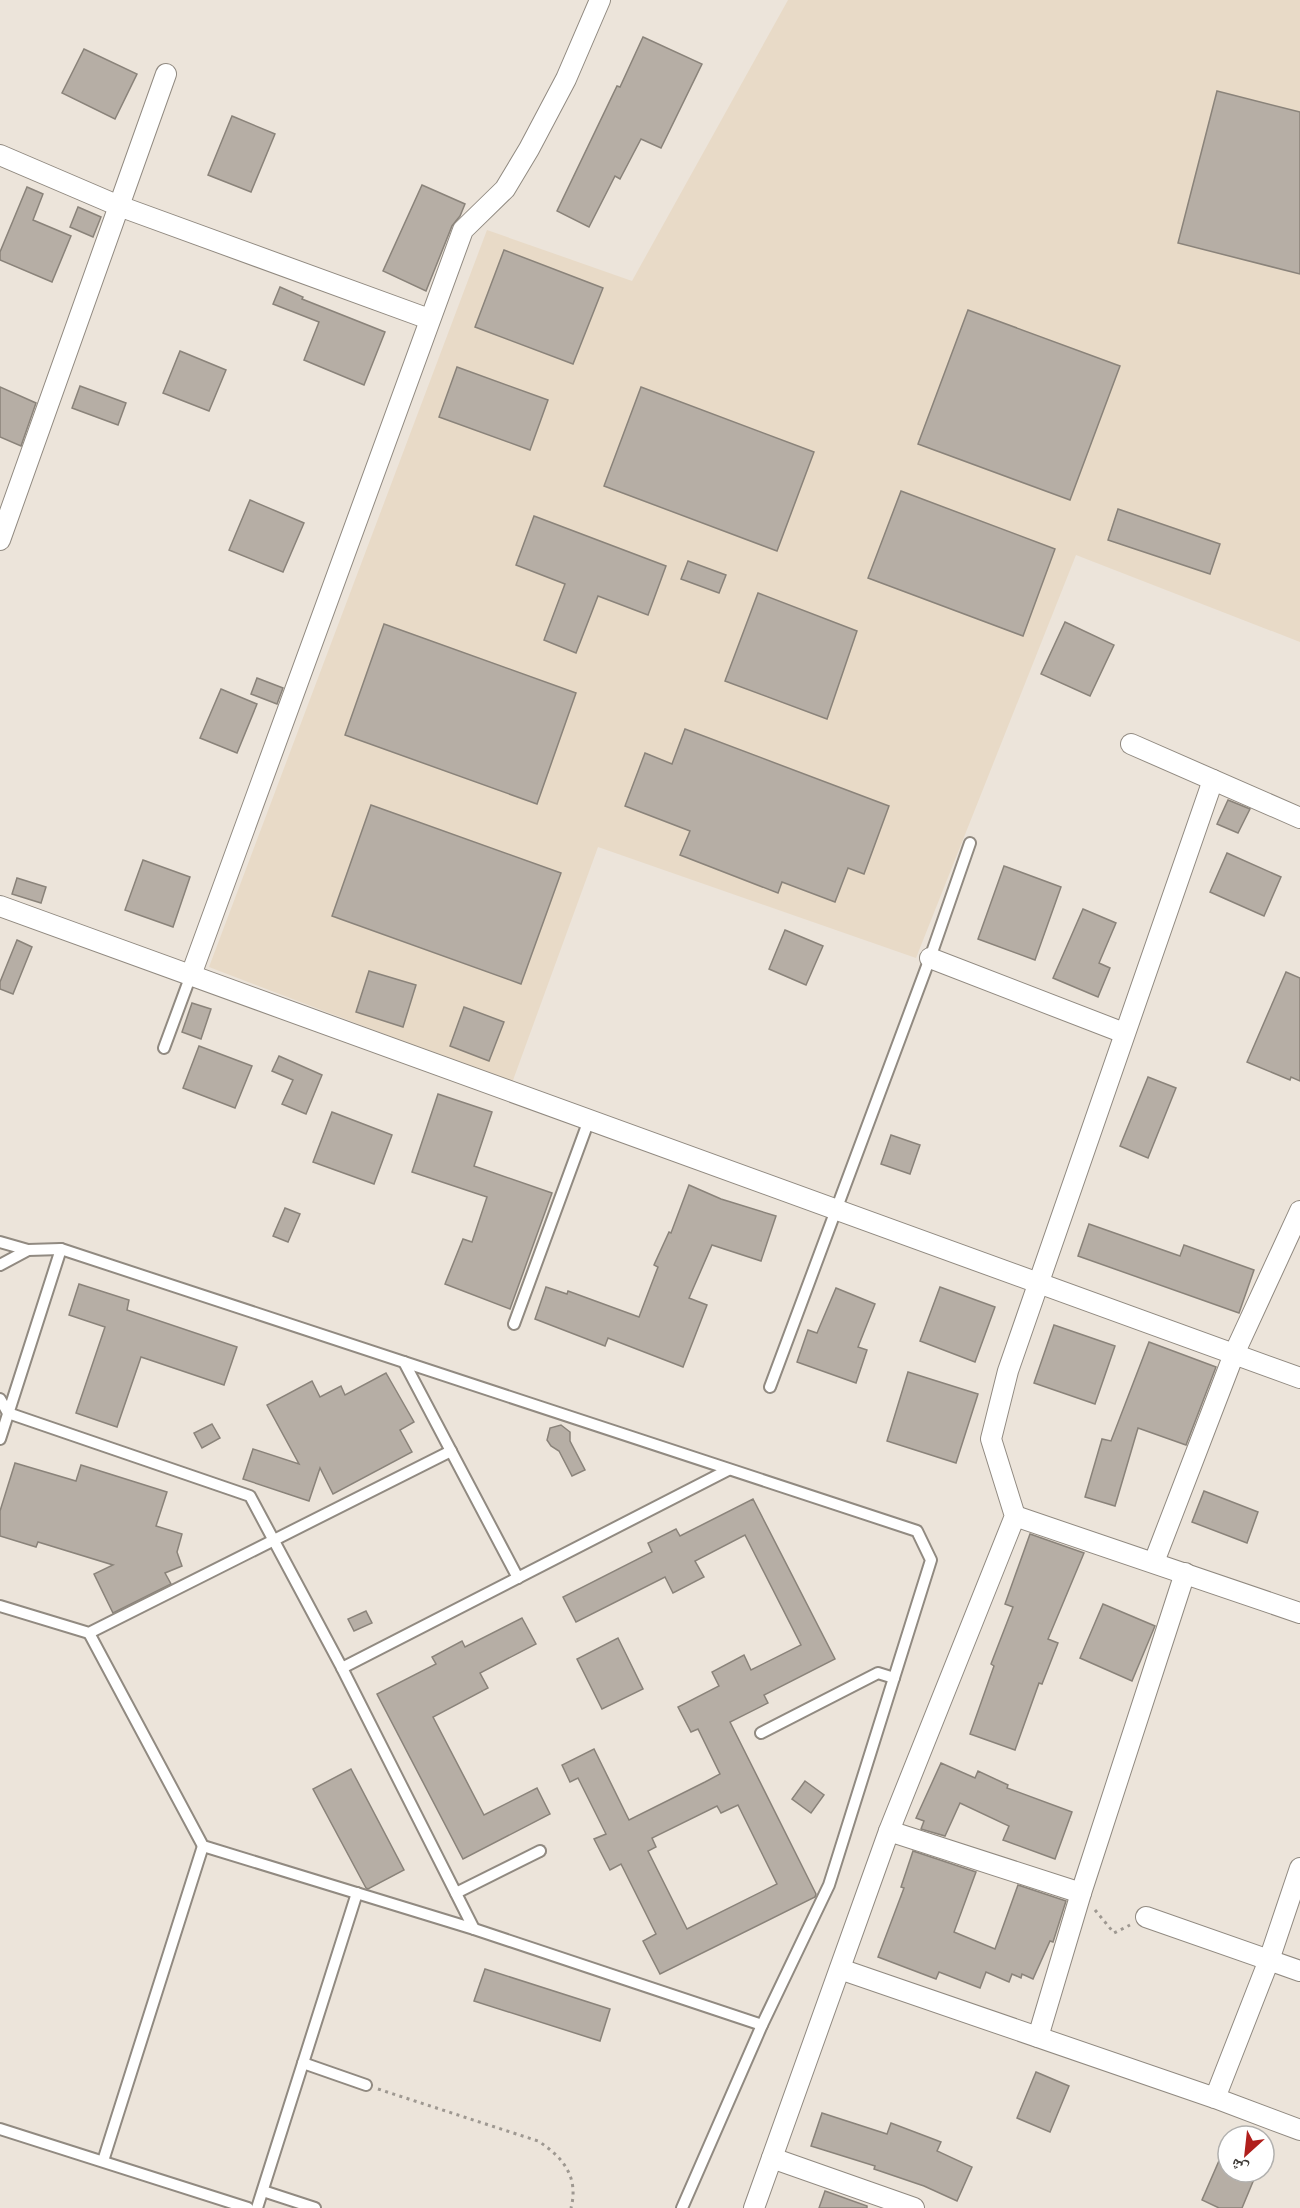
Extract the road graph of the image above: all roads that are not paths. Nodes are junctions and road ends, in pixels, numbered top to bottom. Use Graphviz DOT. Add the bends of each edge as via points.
graph roads {
  1 [pos="600,0"];
  2 [pos="166,74"];
  3 [pos="0,155"];
  4 [pos="119,206"];
  5 [pos="429,319"];
  6 [pos="0,540"];
  7 [pos="1131,744"];
  8 [pos="1213,780"];
  9 [pos="1300,818"];
  10 [pos="970,843"];
  11 [pos="0,906"];
  12 [pos="930,958"];
  13 [pos="191,975"];
  14 [pos="1124,1033"];
  15 [pos="164,1048"];
  16 [pos="589,1120"];
  17 [pos="835,1209"];
  18 [pos="1300,1211"];
  19 [pos="0,1242"];
  20 [pos="61,1249"];
  21 [pos="28,1250"];
  22 [pos="0,1265"];
  23 [pos="1038,1283"];
  24 [pos="514,1324"];
  25 [pos="1234,1354"];
  26 [pos="404,1362"];
  27 [pos="1300,1378"];
  28 [pos="770,1387"];
  29 [pos="0,1399"];
  30 [pos="8,1413"];
  31 [pos="0,1439"];
  32 [pos="451,1451"];
  33 [pos="728,1470"];
  34 [pos="1015,1516"];
  35 [pos="274,1540"];
  36 [pos="1154,1562"];
  37 [pos="1185,1573"];
  38 [pos="518,1578"];
  39 [pos="0,1606"];
  40 [pos="1300,1612"];
  41 [pos="89,1634"];
  42 [pos="342,1668"];
  43 [pos="894,1678"];
  44 [pos="761,1733"];
  45 [pos="889,1830"];
  46 [pos="203,1846"];
  47 [pos="540,1851"];
  48 [pos="1300,1868"];
  49 [pos="357,1893"];
  50 [pos="456,1893"];
  51 [pos="1081,1893"];
  52 [pos="1146,1917"];
  53 [pos="474,1929"];
  54 [pos="1269,1960"];
  55 [pos="840,1969"];
  56 [pos="1300,1971"];
  57 [pos="762,2025"];
  58 [pos="1038,2037"];
  59 [pos="303,2063"];
  60 [pos="366,2085"];
  61 [pos="1215,2098"];
  62 [pos="0,2129"];
  63 [pos="1300,2130"];
  64 [pos="772,2158"];
  65 [pos="103,2161"];
  66 [pos="263,2191"];
  67 [pos="248,2208"];
  68 [pos="257,2208"];
  69 [pos="315,2208"];
  70 [pos="682,2208"];
  71 [pos="754,2208"];
  72 [pos="914,2208"];
  1 -- 5 [label="street" via="566,79 529,149 505,189 463,230"];
  2 -- 4 [label="street"];
  3 -- 4 [label="street"];
  4 -- 5 [label="street"];
  4 -- 6 [label="street"];
  5 -- 13 [label="street"];
  7 -- 8 [label="street"];
  8 -- 9 [label="street"];
  8 -- 14 [label="street"];
  10 -- 12 [label="lane"];
  11 -- 13 [label="street"];
  12 -- 14 [label="street"];
  12 -- 17 [label="lane"];
  13 -- 15 [label="lane"];
  13 -- 16 [label="street"];
  14 -- 23 [label="street"];
  16 -- 17 [label="street"];
  16 -- 24 [label="lane"];
  17 -- 23 [label="street"];
  17 -- 28 [label="lane"];
  18 -- 25 [label="street"];
  19 -- 21 [label="lane"];
  20 -- 21 [label="lane"];
  20 -- 26 [label="lane"];
  20 -- 30 [label="lane"];
  21 -- 22 [label="lane"];
  23 -- 25 [label="street"];
  23 -- 34 [label="street" via="1008,1371 991,1439"];
  25 -- 27 [label="street"];
  25 -- 36 [label="street"];
  26 -- 32 [label="lane"];
  26 -- 33 [label="lane"];
  29 -- 30 [label="lane"];
  30 -- 31 [label="lane"];
  30 -- 35 [label="lane" via="250,1496"];
  32 -- 35 [label="lane"];
  32 -- 38 [label="lane"];
  33 -- 38 [label="lane"];
  33 -- 43 [label="lane" via="917,1532 931,1560"];
  34 -- 36 [label="street"];
  34 -- 45 [label="street"];
  35 -- 41 [label="lane"];
  35 -- 42 [label="lane"];
  36 -- 37 [label="street"];
  37 -- 40 [label="street"];
  37 -- 51 [label="street"];
  38 -- 42 [label="lane"];
  39 -- 41 [label="lane"];
  41 -- 46 [label="lane"];
  42 -- 50 [label="lane"];
  43 -- 44 [label="lane" via="878,1673"];
  43 -- 57 [label="lane" via="829,1885"];
  45 -- 51 [label="street"];
  45 -- 55 [label="street"];
  46 -- 49 [label="lane"];
  46 -- 65 [label="lane"];
  47 -- 50 [label="lane"];
  48 -- 54 [label="street"];
  49 -- 53 [label="lane"];
  49 -- 59 [label="lane"];
  50 -- 53 [label="lane"];
  51 -- 58 [label="street"];
  52 -- 54 [label="street"];
  53 -- 57 [label="lane"];
  54 -- 56 [label="street"];
  54 -- 61 [label="street"];
  55 -- 58 [label="street"];
  55 -- 64 [label="street"];
  57 -- 70 [label="lane"];
  58 -- 61 [label="street"];
  59 -- 60 [label="lane"];
  59 -- 66 [label="lane"];
  61 -- 63 [label="street"];
  62 -- 65 [label="lane"];
  64 -- 71 [label="street"];
  64 -- 72 [label="street"];
  65 -- 67 [label="lane"];
  66 -- 68 [label="lane"];
  66 -- 69 [label="lane"];
}
